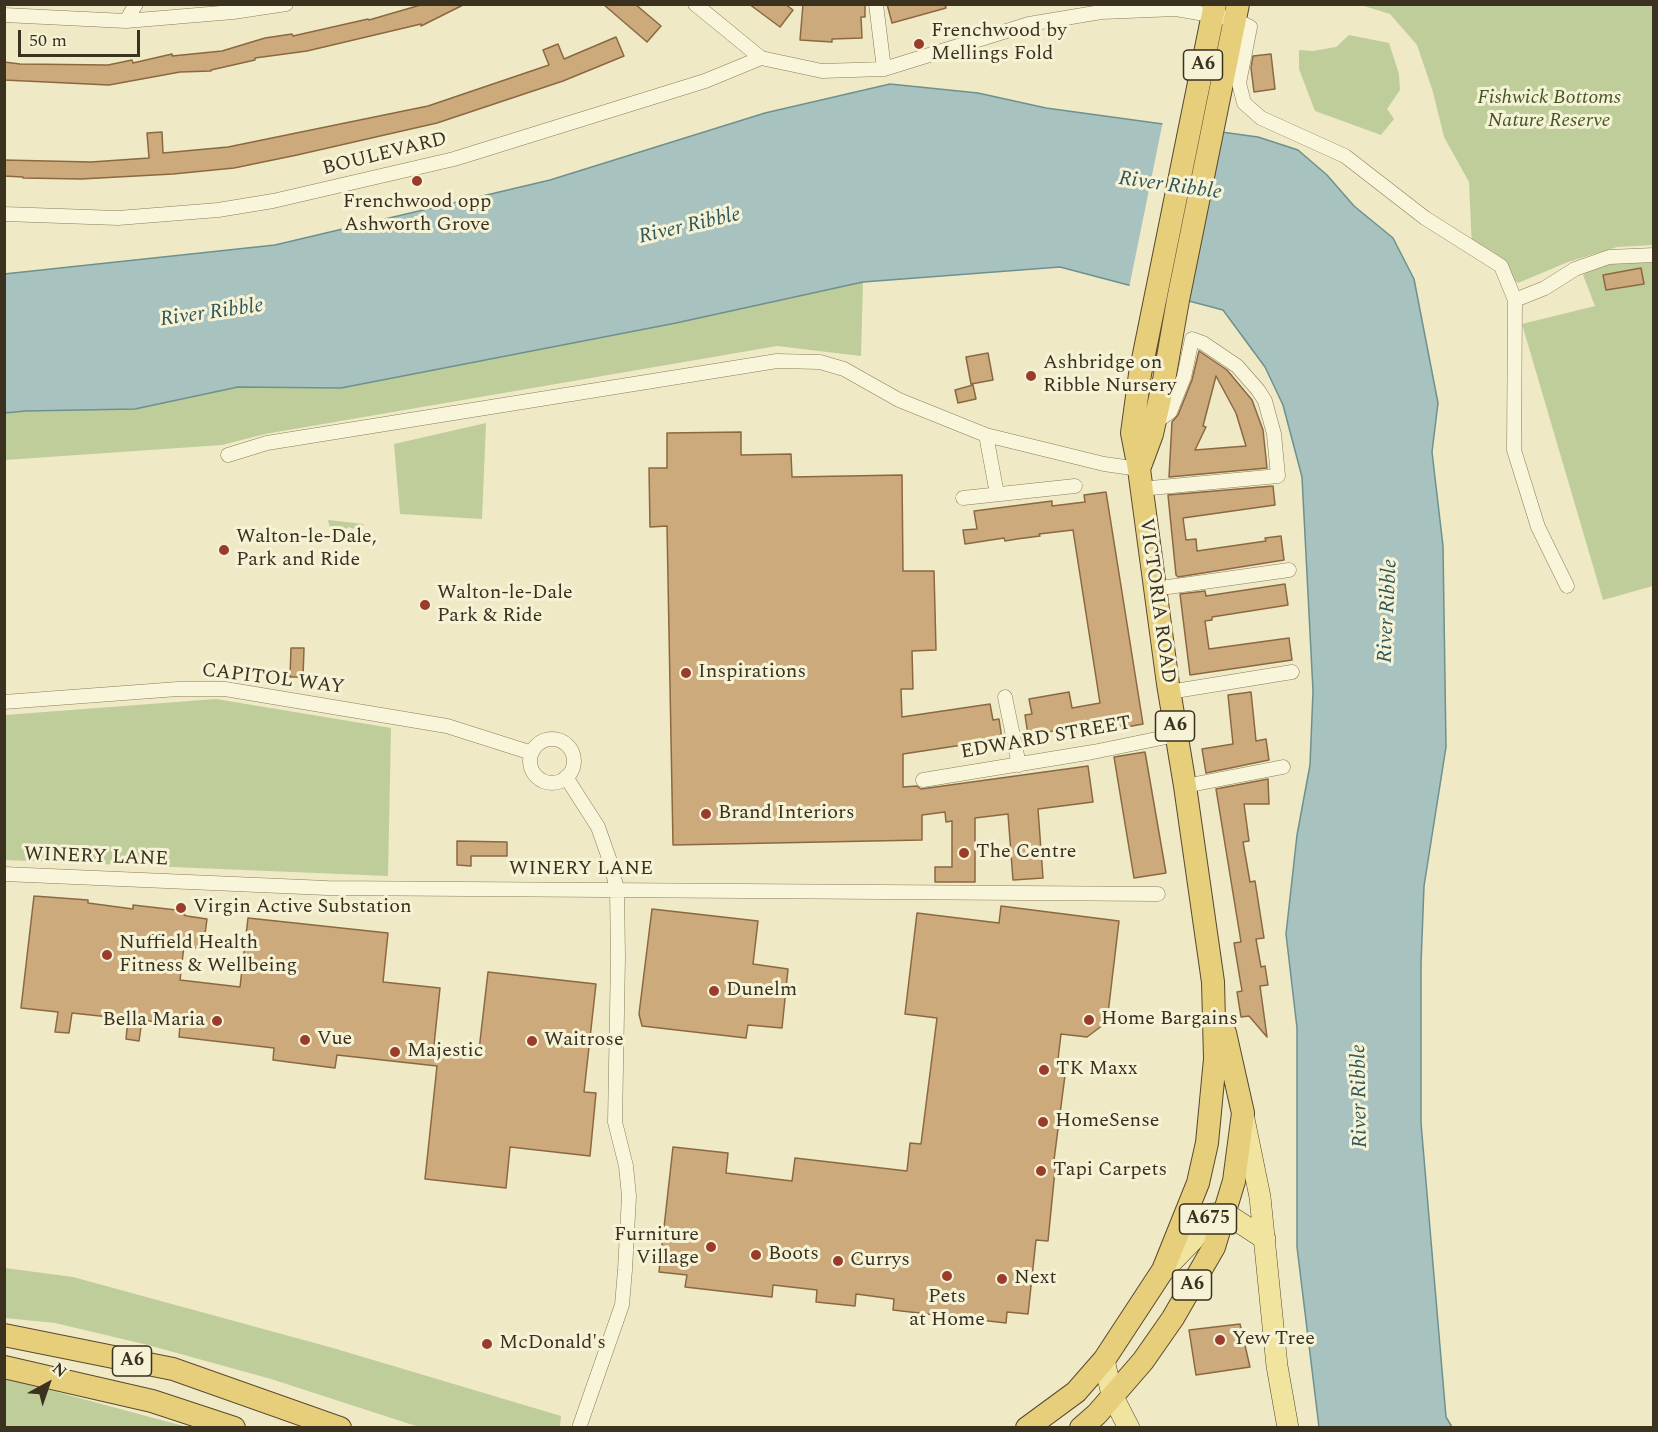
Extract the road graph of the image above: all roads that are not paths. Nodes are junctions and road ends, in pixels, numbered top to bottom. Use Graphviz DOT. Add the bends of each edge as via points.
graph roads {
  1 [pos="136,4"];
  2 [pos="286,4"];
  3 [pos="694,4"];
  4 [pos="876,4"];
  5 [pos="1225,11"];
  6 [pos="4,15"];
  7 [pos="126,21"];
  8 [pos="761,58"];
  9 [pos="884,69"];
  10 [pos="4,214"];
  11 [pos="1653,255"];
  12 [pos="1515,300"];
  13 [pos="1154,423"];
  14 [pos="986,435"];
  15 [pos="228,455"];
  16 [pos="1140,479"];
  17 [pos="1075,486"];
  18 [pos="997,494"];
  19 [pos="963,498"];
  20 [pos="1289,570"];
  21 [pos="1567,586"];
  22 [pos="1154,589"];
  23 [pos="1292,672"];
  24 [pos="1169,692"];
  25 [pos="1005,697"];
  26 [pos="4,702"];
  27 [pos="1176,735"];
  28 [pos="532,753"];
  29 [pos="1019,765"];
  30 [pos="1283,767"];
  31 [pos="567,777"];
  32 [pos="923,780"];
  33 [pos="1185,786"];
  34 [pos="4,874"];
  35 [pos="616,890"];
  36 [pos="1158,894"];
  37 [pos="1214,982"];
  38 [pos="1243,1113"];
  39 [pos="1225,1213"];
  40 [pos="1265,1239"];
  41 [pos="1163,1270"];
  42 [pos="4,1335"];
  43 [pos="1104,1360"];
  44 [pos="4,1367"];
  45 [pos="1112,1395"];
  46 [pos="234,1428"];
  47 [pos="340,1428"];
  48 [pos="579,1428"];
  49 [pos="1027,1428"];
  50 [pos="1081,1428"];
  51 [pos="1129,1428"];
  52 [pos="1288,1428"];
  1 -- 7 [label="street"];
  2 -- 7 [label="street"];
  3 -- 8 [label="street"];
  4 -- 9 [label="street"];
  5 -- 9 [label="street" via="1101,12 1029,24"];
  5 -- 12 [label="street" via="1250,27 1239,83 1244,103 1261,118 1344,156 1425,218 1501,266"];
  5 -- 13 [label="highway, A6" via="1215,118"];
  5 -- 16 [label="highway, A6" via="1193,115 1140,374 1132,433"];
  6 -- 7 [label="street"];
  8 -- 9 [label="street" via="822,71"];
  8 -- 10 [label="street, BOULEVARD" via="705,81 453,159 273,201 118,218"];
  11 -- 12 [label="street" via="1609,257 1575,269 1545,288"];
  12 -- 21 [label="street" via="1514,450 1538,527"];
  13 -- 16 [label="highway, A6"];
  13 -- 16 [label="street" via="1170,412 1184,377 1191,339 1203,343 1226,357 1258,390 1270,414 1278,476"];
  14 -- 15 [label="street" via="899,400 844,369 820,362 777,361 267,443"];
  14 -- 16 [label="street" via="1104,464"];
  14 -- 18 [label="street"];
  16 -- 22 [label="highway, VICTORIA ROAD / A6"];
  17 -- 18 [label="street"];
  18 -- 19 [label="street"];
  20 -- 22 [label="street"];
  22 -- 24 [label="highway, VICTORIA ROAD / A6"];
  23 -- 24 [label="street"];
  24 -- 27 [label="highway, VICTORIA ROAD / A6"];
  25 -- 29 [label="street"];
  26 -- 28 [label="street, CAPITOL WAY" via="225,689 447,726"];
  27 -- 29 [label="street, EDWARD STREET"];
  27 -- 33 [label="highway, VICTORIA ROAD / A6"];
  28 -- 31 [label="street" via="532,767 539,778 555,783"];
  28 -- 31 [label="street" via="546,740 566,744 572,750 574,763"];
  29 -- 32 [label="street, EDWARD STREET"];
  30 -- 33 [label="street"];
  31 -- 35 [label="street" via="598,827"];
  33 -- 37 [label="highway, VICTORIA ROAD / A6"];
  34 -- 35 [label="street, WINERY LANE" via="327,888"];
  35 -- 36 [label="street, WINERY LANE"];
  35 -- 48 [label="street" via="615,1122 626,1166 625,1270 622,1305"];
  37 -- 38 [label="highway, A6"];
  37 -- 41 [label="highway, A6" via="1215,1059 1207,1143 1198,1183"];
  38 -- 39 [label="highway, A6"];
  38 -- 40 [label="main road, A675"];
  39 -- 40 [label="main road, A675"];
  39 -- 41 [label="main road, A675" via="1211,1214 1193,1240"];
  39 -- 45 [label="highway, A6" via="1214,1247 1173,1318 1143,1361"];
  40 -- 52 [label="main road, A675" via="1267,1284"];
  41 -- 43 [label="highway, A6"];
  42 -- 47 [label="highway, A6" via="173,1369"];
  43 -- 45 [label="main road"];
  43 -- 49 [label="highway, A6" via="1076,1392"];
  44 -- 46 [label="highway, A6" via="152,1401"];
  45 -- 50 [label="highway, A6"];
  45 -- 51 [label="main road"];
}
